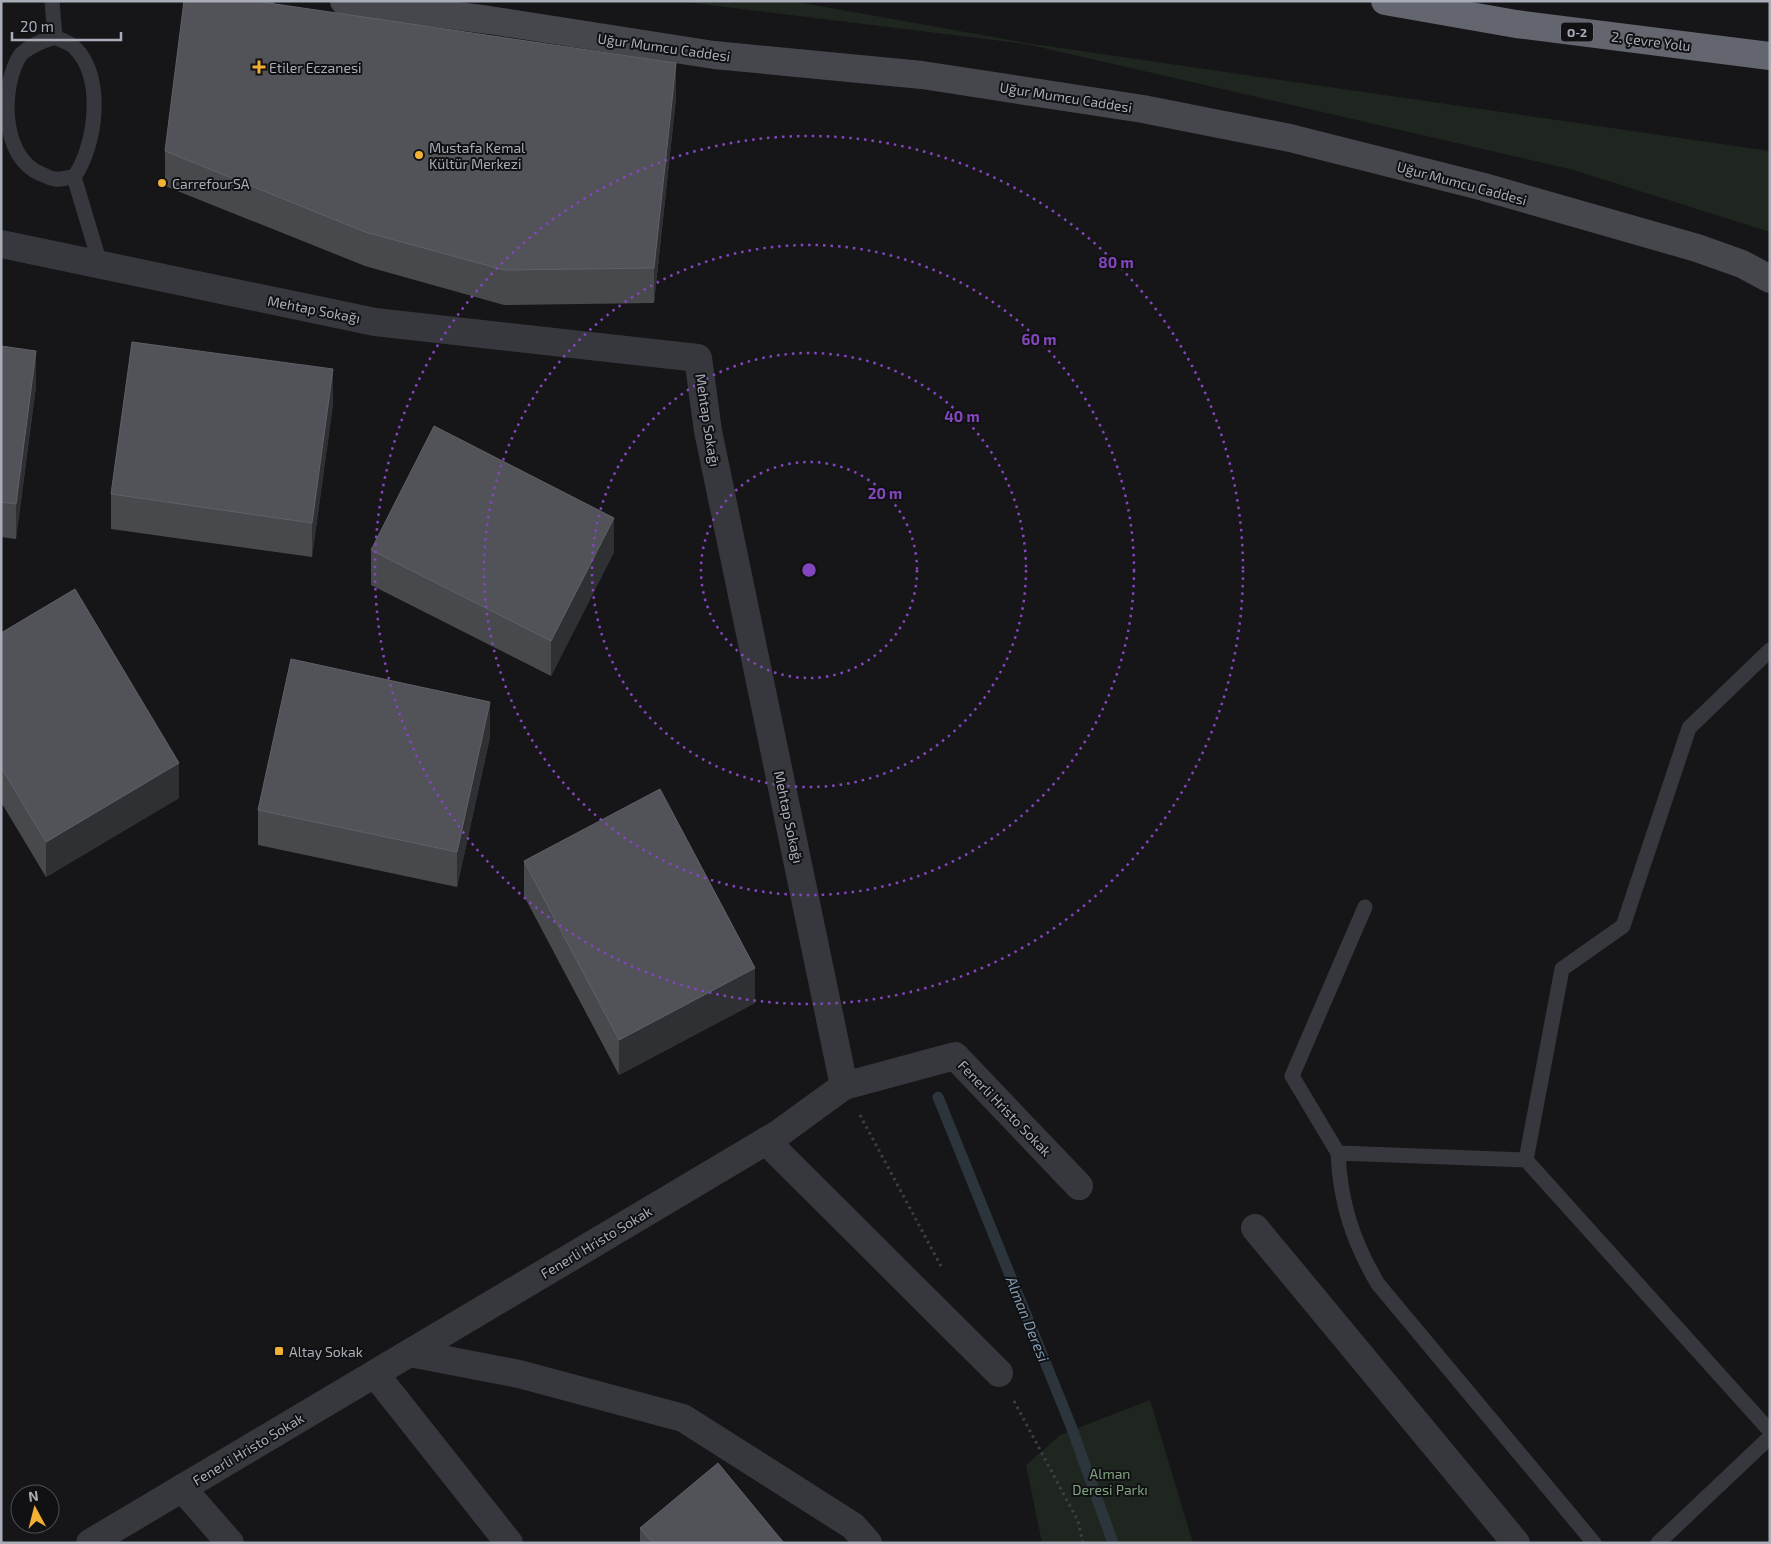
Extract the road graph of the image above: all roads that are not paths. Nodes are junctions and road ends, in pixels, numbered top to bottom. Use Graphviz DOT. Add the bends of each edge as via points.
graph roads {
  1 [pos="52,1"];
  2 [pos="208,1"];
  3 [pos="260,1"];
  4 [pos="344,1"];
  5 [pos="1384,1"];
  6 [pos="55,37"];
  7 [pos="1770,56"];
  8 [pos="74,177"];
  9 [pos="1,244"];
  10 [pos="1742,264"];
  11 [pos="102,267"];
  12 [pos="1770,273"];
  13 [pos="1770,279"];
  14 [pos="1770,650"];
  15 [pos="1365,907"];
  16 [pos="844,1086"];
  17 [pos="766,1141"];
  18 [pos="1338,1153"];
  19 [pos="1526,1160"];
  20 [pos="1080,1186"];
  21 [pos="1255,1228"];
  22 [pos="410,1353"];
  23 [pos="999,1373"];
  24 [pos="375,1374"];
  25 [pos="1770,1431"];
  26 [pos="1770,1437"];
  27 [pos="182,1488"];
  28 [pos="90,1543"];
  29 [pos="230,1543"];
  30 [pos="509,1543"];
  31 [pos="868,1543"];
  32 [pos="1516,1543"];
  33 [pos="1594,1543"];
  34 [pos="1658,1543"];
  1 -- 6 [label="lane"];
  2 -- 3 [label="main road" via="250,6"];
  4 -- 10 [label="main road, Uğur Mumcu Caddesi" via="714,55 922,75 1143,109 1290,138 1484,187"];
  5 -- 7 [label="highway, 2. Çevre Yolu / O-2" via="1516,24"];
  6 -- 8 [label="lane" via="75,47 87,64 92,85 94,113 90,143"];
  6 -- 8 [label="lane" via="33,45 10,69 4,89 4,119 9,143 20,160 34,171 54,179"];
  8 -- 11 [label="lane"];
  9 -- 11 [label="street, Mehtap Sokağı"];
  10 -- 12 [label="main road"];
  10 -- 13 [label="main road, Uğur Mumcu Caddesi"];
  11 -- 16 [label="street, Mehtap Sokağı" via="375,322 698,358 708,431"];
  14 -- 19 [label="lane" via="1689,728 1623,926 1562,969"];
  15 -- 18 [label="lane" via="1292,1076"];
  16 -- 17 [label="street, Fenerli Hristo Sokak"];
  16 -- 20 [label="street, Fenerli Hristo Sokak" via="955,1056"];
  17 -- 22 [label="street, Fenerli Hristo Sokak"];
  17 -- 23 [label="street"];
  18 -- 19 [label="lane"];
  18 -- 33 [label="lane" via="1339,1181 1353,1237 1378,1284"];
  19 -- 25 [label="lane"];
  21 -- 32 [label="street"];
  22 -- 24 [label="street, Fenerli Hristo Sokak"];
  22 -- 31 [label="street" via="519,1374 683,1418 853,1526"];
  24 -- 27 [label="street, Fenerli Hristo Sokak"];
  24 -- 30 [label="street"];
  26 -- 34 [label="lane"];
  27 -- 28 [label="street, Fenerli Hristo Sokak"];
  27 -- 29 [label="street"];
}
